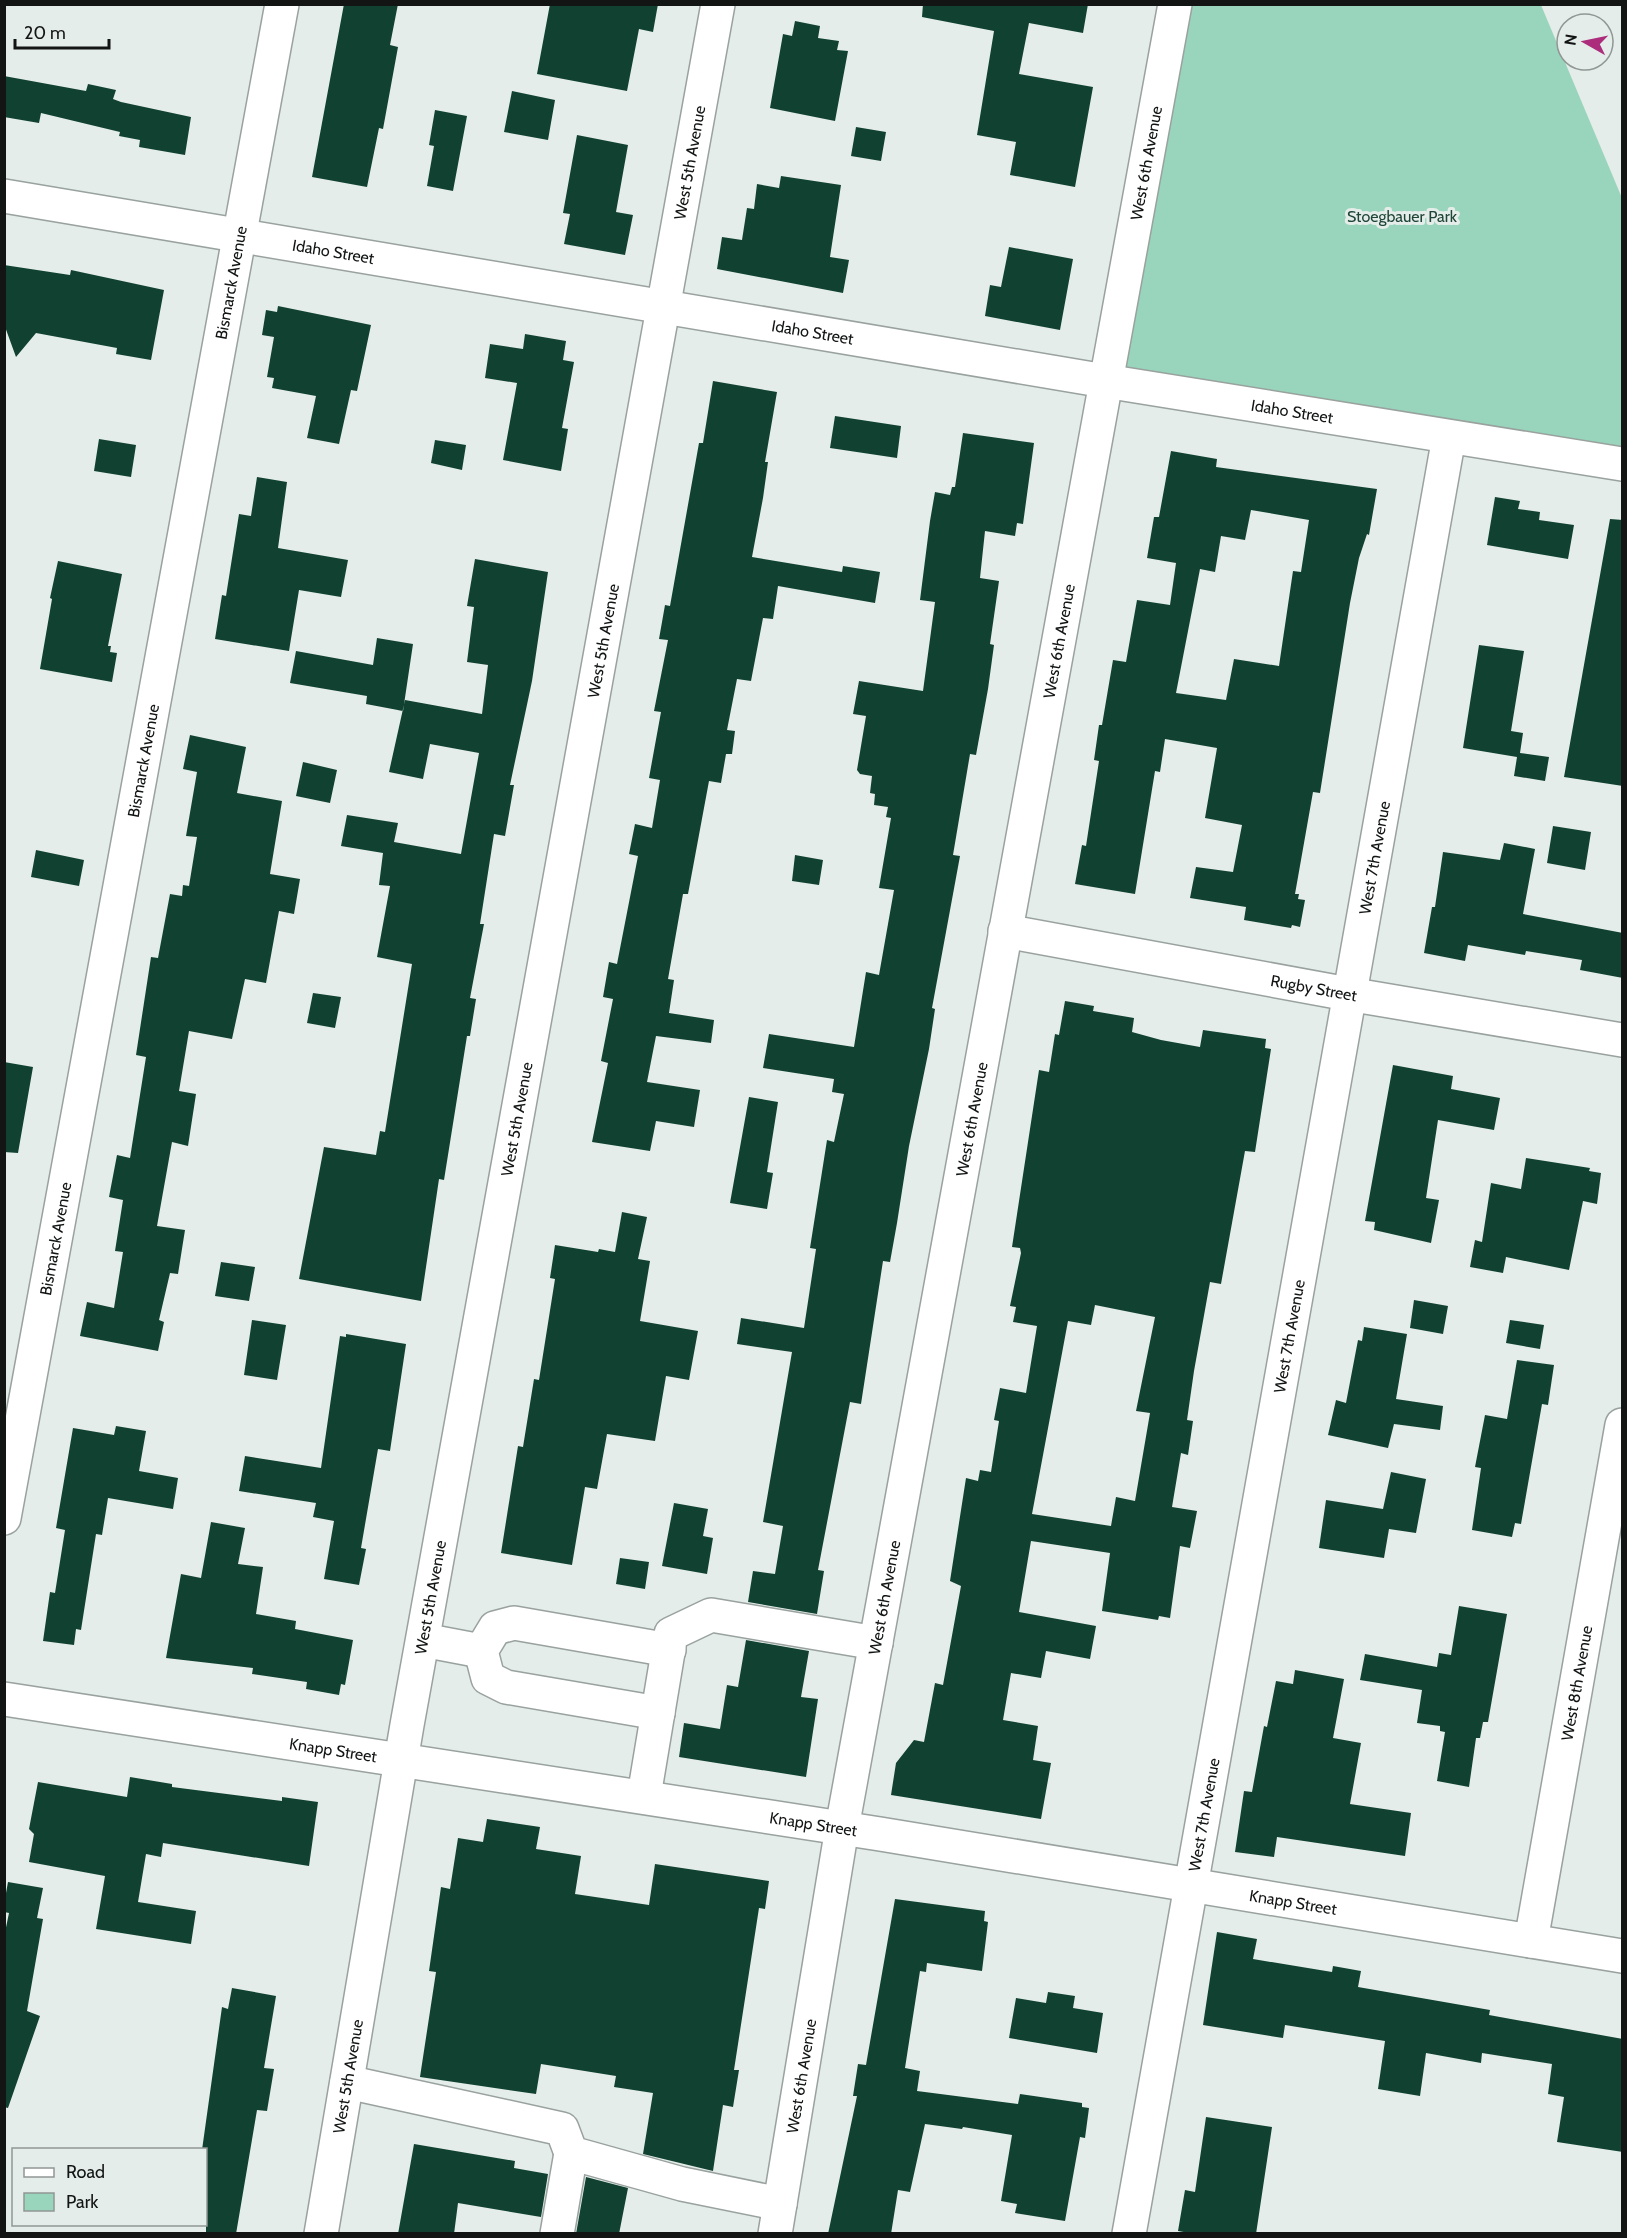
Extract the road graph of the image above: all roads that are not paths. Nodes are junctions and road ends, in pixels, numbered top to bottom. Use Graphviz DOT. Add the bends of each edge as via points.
graph roads {
  1 [pos="282,4"];
  2 [pos="718,4"];
  3 [pos="1175,4"];
  4 [pos="4,196"];
  5 [pos="239,236"];
  6 [pos="663,306"];
  7 [pos="1105,381"];
  8 [pos="1449,437"];
  9 [pos="1623,464"];
  10 [pos="1005,931"];
  11 [pos="1348,994"];
  12 [pos="1623,1040"];
  13 [pos="1623,1425"];
  14 [pos="4,1518"];
  15 [pos="423,1640"];
  16 [pos="876,1643"];
  17 [pos="669,1650"];
  18 [pos="482,1651"];
  19 [pos="4,1699"];
  20 [pos="658,1713"];
  21 [pos="401,1758"];
  22 [pos="644,1796"];
  23 [pos="842,1828"];
  24 [pos="1189,1884"];
  25 [pos="1531,1941"];
  26 [pos="1623,1956"];
  27 [pos="347,2082"];
  28 [pos="571,2153"];
  29 [pos="777,2219"];
  30 [pos="321,2234"];
  31 [pos="557,2234"];
  32 [pos="1128,2234"];
  1 -- 5 [label="street, Bismarck Avenue"];
  2 -- 6 [label="street, West 5th Avenue"];
  3 -- 7 [label="street, West 6th Avenue"];
  4 -- 5 [label="street, Idaho Street"];
  5 -- 6 [label="street, Idaho Street"];
  5 -- 14 [label="street, Bismarck Avenue"];
  6 -- 7 [label="street, Idaho Street"];
  6 -- 15 [label="street, West 5th Avenue"];
  7 -- 8 [label="street, Idaho Street"];
  7 -- 10 [label="street, West 6th Avenue"];
  8 -- 9 [label="street, Idaho Street"];
  8 -- 11 [label="street, West 7th Avenue"];
  10 -- 11 [label="street, Rugby Street"];
  10 -- 16 [label="street, West 6th Avenue"];
  11 -- 12 [label="street, Rugby Street"];
  11 -- 24 [label="street, West 7th Avenue"];
  13 -- 25 [label="street, West 8th Avenue"];
  15 -- 18 [label="street"];
  15 -- 21 [label="street, West 5th Avenue"];
  16 -- 17 [label="street" via="711,1615 671,1635"];
  16 -- 23 [label="street, West 6th Avenue"];
  17 -- 18 [label="street" via="514,1623 495,1628"];
  17 -- 20 [label="street"];
  18 -- 20 [label="street" via="488,1678 506,1687"];
  19 -- 21 [label="street, Knapp Street"];
  20 -- 22 [label="street"];
  21 -- 22 [label="street, Knapp Street"];
  21 -- 27 [label="street, West 5th Avenue"];
  22 -- 23 [label="street, Knapp Street"];
  23 -- 24 [label="street, Knapp Street"];
  23 -- 29 [label="street, West 6th Avenue"];
  24 -- 25 [label="street, Knapp Street"];
  24 -- 32 [label="street, West 7th Avenue"];
  25 -- 26 [label="street, Knapp Street"];
  27 -- 28 [label="street" via="562,2129"];
  27 -- 30 [label="street, West 5th Avenue"];
  28 -- 29 [label="street" via="682,2184"];
  28 -- 31 [label="street"];
}
